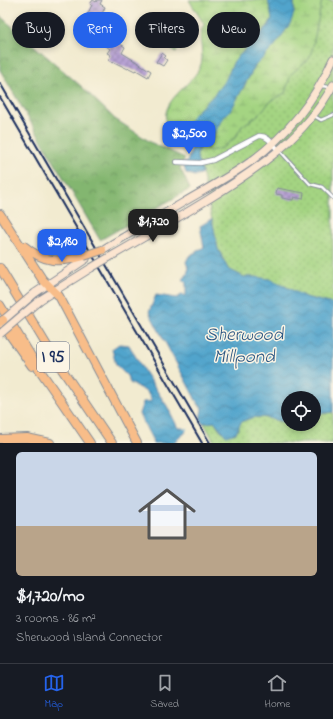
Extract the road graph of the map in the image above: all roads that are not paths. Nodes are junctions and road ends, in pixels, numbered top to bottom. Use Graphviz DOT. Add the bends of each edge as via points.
graph roads {
  1 [pos="333,59"];
  2 [pos="319,86"];
  3 [pos="333,86"];
  4 [pos="333,115"];
  5 [pos="313,116"];
  6 [pos="272,144"];
  7 [pos="279,151"];
  8 [pos="177,162"];
  9 [pos="333,198"];
  10 [pos="0,214"];
  11 [pos="19,243"];
  12 [pos="102,250"];
  13 [pos="85,257"];
  14 [pos="0,268"];
  15 [pos="47,284"];
  16 [pos="54,290"];
  17 [pos="0,305"];
  18 [pos="1,321"];
  19 [pos="0,334"];
  20 [pos="62,402"];
  21 [pos="0,439"];
  22 [pos="50,443"];
  23 [pos="90,443"];
  24 [pos="112,443"];
  25 [pos="137,443"];
  1 -- 2 [label="street"];
  2 -- 3 [label="lane"];
  2 -- 6 [label="street" via="303,110"];
  3 -- 5 [label="street"];
  4 -- 5 [label="lane" via="321,120"];
  5 -- 7 [label="street"];
  6 -- 7 [label="street"];
  6 -- 8 [label="street" via="266,137 259,136 213,160 200,163"];
  6 -- 12 [label="street" via="230,176"];
  7 -- 9 [label="lane" via="310,184 322,187"];
  7 -- 16 [label="street, bridge" via="226,189"];
  10 -- 11 [label="highway"];
  11 -- 13 [label="highway" via="47,260 64,261"];
  11 -- 15 [label="highway"];
  12 -- 13 [label="highway, bridge"];
  13 -- 15 [label="street"];
  14 -- 24 [label="highway, I 95" via="54,359"];
  15 -- 16 [label="highway"];
  15 -- 18 [label="street, bridge"];
  16 -- 19 [label="street, bridge"];
  16 -- 25 [label="highway"];
  17 -- 20 [label="highway, I 95"];
  18 -- 20 [label="highway" via="23,354"];
  20 -- 23 [label="highway, I 95"];
  21 -- 22 [label="highway" via="27,438"];
}
